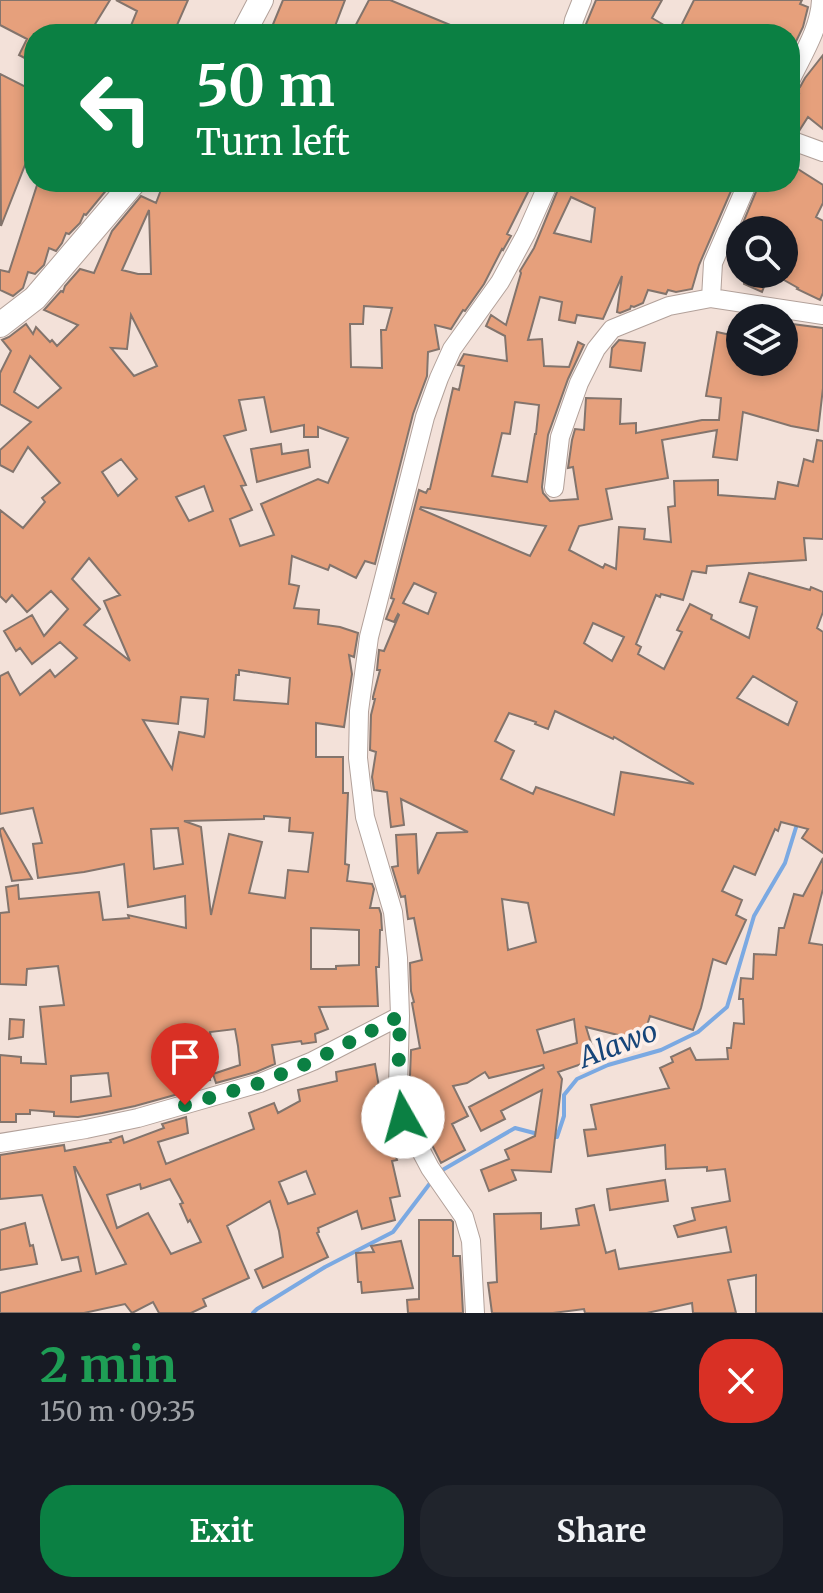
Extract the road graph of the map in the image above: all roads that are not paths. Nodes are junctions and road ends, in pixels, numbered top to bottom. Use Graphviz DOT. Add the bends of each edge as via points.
graph roads {
  1 [pos="261,0"];
  2 [pos="582,0"];
  3 [pos="821,0"];
  4 [pos="248,24"];
  5 [pos="573,24"];
  6 [pos="800,59"];
  7 [pos="800,144"];
  8 [pos="823,152"];
  9 [pos="125,192"];
  10 [pos="545,192"];
  11 [pos="744,192"];
  12 [pos="711,298"];
  13 [pos="823,315"];
  14 [pos="0,325"];
  15 [pos="554,488"];
  16 [pos="400,1016"];
  17 [pos="0,1143"];
  18 [pos="475,1313"];
  1 -- 4 [label="main road"];
  2 -- 5 [label="street"];
  3 -- 6 [label="street"];
  7 -- 8 [label="street"];
  9 -- 14 [label="main road" via="35,298"];
  10 -- 16 [label="street" via="500,282 452,349 439,378 369,637 358,758 365,817 393,912"];
  11 -- 12 [label="street" via="713,263"];
  12 -- 13 [label="street"];
  12 -- 15 [label="street" via="669,306 612,329 579,383 560,437"];
  16 -- 17 [label="street" via="260,1083 138,1118"];
  16 -- 18 [label="street" via="398,1086 403,1117 464,1217 471,1241"];
}
